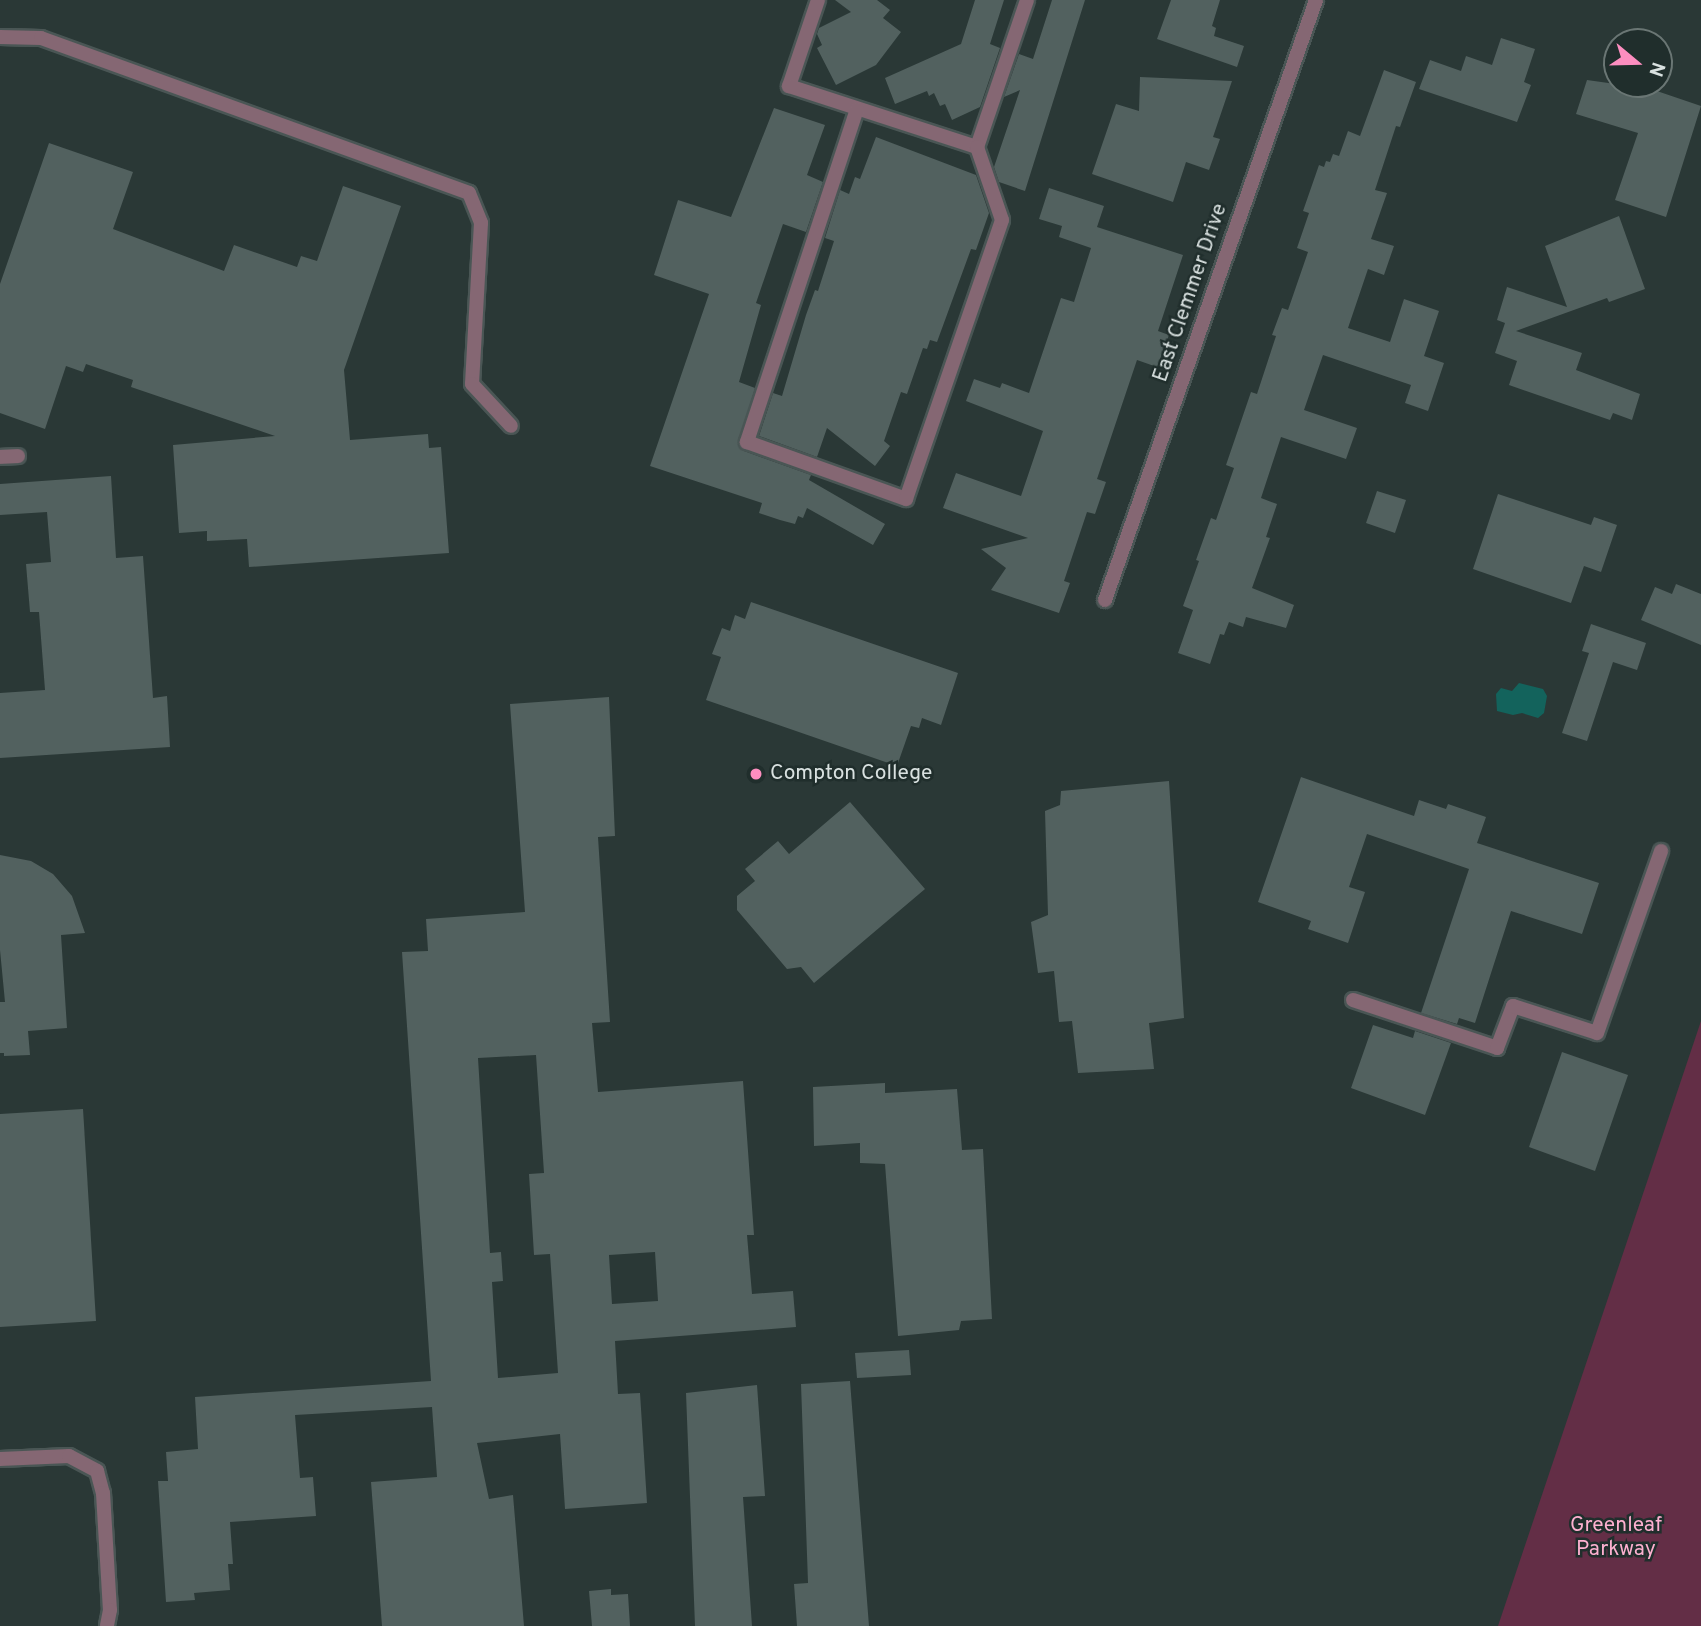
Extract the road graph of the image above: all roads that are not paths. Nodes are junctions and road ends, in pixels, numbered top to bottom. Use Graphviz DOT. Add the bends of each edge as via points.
graph roads {
  1 [pos="818,0"];
  2 [pos="1027,0"];
  3 [pos="1317,0"];
  4 [pos="0,37"];
  5 [pos="857,108"];
  6 [pos="977,147"];
  7 [pos="511,426"];
  8 [pos="18,456"];
  9 [pos="0,457"];
  10 [pos="1105,600"];
  11 [pos="1661,851"];
  12 [pos="1353,1000"];
  13 [pos="0,1459"];
  14 [pos="107,1626"];
  1 -- 5 [label="street" via="789,86"];
  2 -- 6 [label="street"];
  3 -- 10 [label="street, East Clemmer Drive"];
  4 -- 7 [label="street" via="41,38 469,193 481,223 472,384"];
  5 -- 6 [label="street"];
  5 -- 6 [label="street" via="747,442 906,499 1002,220"];
  8 -- 9 [label="street"];
  11 -- 12 [label="street" via="1597,1033 1513,1006 1497,1048"];
  13 -- 14 [label="street" via="69,1456 97,1471 103,1493"];
}
